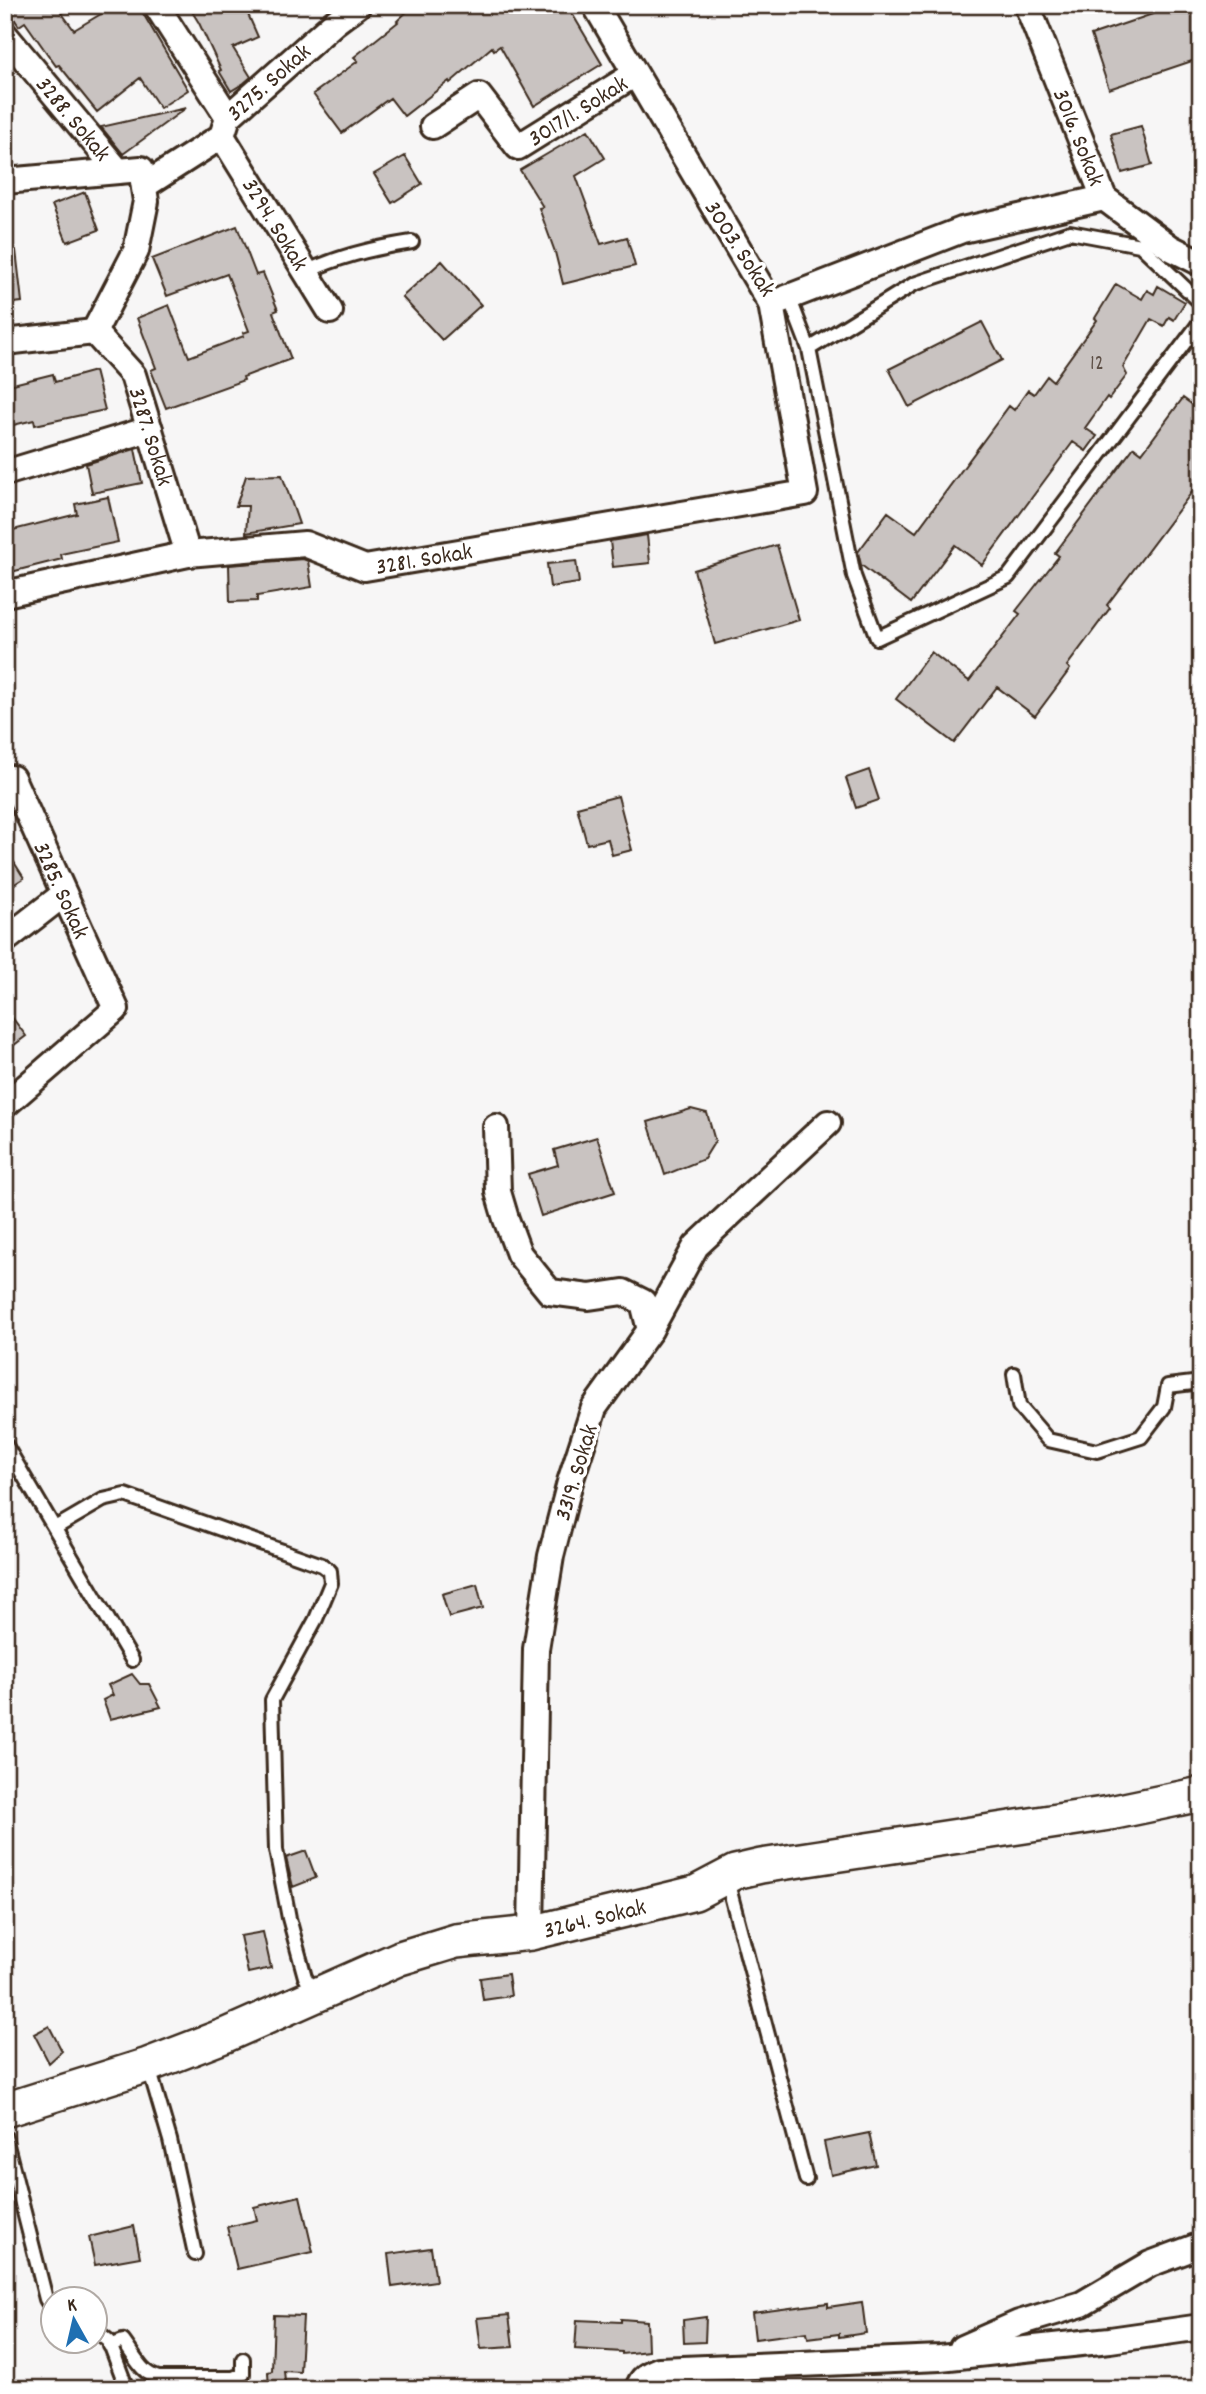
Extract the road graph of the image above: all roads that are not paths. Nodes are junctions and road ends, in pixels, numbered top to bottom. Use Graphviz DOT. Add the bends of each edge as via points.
graph roads {
  1 [pos="156,5"];
  2 [pos="358,5"];
  3 [pos="595,5"];
  4 [pos="1027,5"];
  5 [pos="332,14"];
  6 [pos="6,37"];
  7 [pos="635,74"];
  8 [pos="433,125"];
  9 [pos="225,126"];
  10 [pos="118,171"];
  11 [pos="5,181"];
  12 [pos="144,186"];
  13 [pos="1104,198"];
  14 [pos="412,242"];
  15 [pos="1201,262"];
  16 [pos="306,272"];
  17 [pos="780,300"];
  18 [pos="1201,303"];
  19 [pos="330,311"];
  20 [pos="1201,321"];
  21 [pos="94,332"];
  22 [pos="5,342"];
  23 [pos="808,349"];
  24 [pos="150,429"];
  25 [pos="5,473"];
  26 [pos="188,554"];
  27 [pos="5,594"];
  28 [pos="5,782"];
  29 [pos="64,894"];
  30 [pos="5,940"];
  31 [pos="5,1105"];
  32 [pos="828,1123"];
  33 [pos="496,1128"];
  34 [pos="650,1330"];
  35 [pos="1014,1374"];
  36 [pos="1201,1382"];
  37 [pos="5,1444"];
  38 [pos="55,1528"];
  39 [pos="132,1660"];
  40 [pos="1201,1794"];
  41 [pos="726,1876"];
  42 [pos="531,1933"];
  43 [pos="316,1995"];
  44 [pos="148,2065"];
  45 [pos="5,2110"];
  46 [pos="5,2137"];
  47 [pos="806,2179"];
  48 [pos="1201,2245"];
  49 [pos="195,2254"];
  50 [pos="43,2286"];
  51 [pos="1201,2327"];
  52 [pos="108,2340"];
  53 [pos="110,2346"];
  54 [pos="940,2358"];
  55 [pos="243,2359"];
  56 [pos="127,2389"];
  57 [pos="638,2389"];
  1 -- 9 [label="street, 3294. Sokak"];
  2 -- 5 [label="street, 3275. Sokak"];
  3 -- 7 [label="street, 3003. Sokak"];
  4 -- 13 [label="street, 3016. Sokak"];
  5 -- 9 [label="street, 3275. Sokak"];
  6 -- 10 [label="street, 3288. Sokak"];
  7 -- 8 [label="street, 3017/1. Sokak" via="518,147 479,96"];
  7 -- 17 [label="street, 3003. Sokak"];
  9 -- 12 [label="street, 3275. Sokak"];
  9 -- 16 [label="street, 3294. Sokak"];
  10 -- 11 [label="street"];
  10 -- 12 [label="street" via="141,169"];
  12 -- 21 [label="street" via="146,201 136,251"];
  13 -- 15 [label="street, 3016. Sokak" via="1171,248"];
  13 -- 17 [label="street, 3003. Sokak" via="962,230"];
  14 -- 16 [label="lane" via="332,261"];
  16 -- 19 [label="street, 3294. Sokak"];
  17 -- 23 [label="lane"];
  17 -- 26 [label="street, 3281. Sokak" via="805,493 365,568 306,544"];
  18 -- 23 [label="lane" via="1140,245 1069,232 914,284"];
  20 -- 23 [label="lane" via="1008,577 877,638 854,576"];
  21 -- 22 [label="street"];
  21 -- 24 [label="street, 3287. Sokak" via="133,375"];
  24 -- 25 [label="street"];
  24 -- 26 [label="street, 3287. Sokak"];
  26 -- 27 [label="street, 3281. Sokak"];
  28 -- 29 [label="street, 3285. Sokak" via="12,778"];
  29 -- 30 [label="street"];
  29 -- 31 [label="street, 3285. Sokak" via="116,1009"];
  32 -- 34 [label="street, 3319. Sokak" via="696,1246"];
  33 -- 34 [label="street" via="498,1192 519,1254 550,1292 589,1297 623,1292 643,1302"];
  34 -- 42 [label="street, 3319. Sokak" via="594,1408 551,1556 536,1649"];
  35 -- 36 [label="lane" via="1019,1406 1048,1440 1097,1451 1141,1437 1164,1407 1168,1386"];
  37 -- 38 [label="lane"];
  38 -- 39 [label="lane"];
  38 -- 43 [label="lane" via="103,1500 125,1496 330,1571 331,1583 316,1619 272,1700 276,1850 305,1977"];
  40 -- 41 [label="street, 3264. Sokak" via="1110,1813 761,1866"];
  41 -- 42 [label="street, 3264. Sokak" via="695,1893"];
  41 -- 47 [label="lane"];
  42 -- 43 [label="street, 3264. Sokak" via="456,1941 400,1958"];
  43 -- 44 [label="street, 3264. Sokak"];
  44 -- 45 [label="street, 3264. Sokak"];
  44 -- 49 [label="lane"];
  46 -- 50 [label="lane"];
  48 -- 54 [label="street" via="1150,2263 1082,2304 1019,2323"];
  51 -- 54 [label="street"];
  52 -- 53 [label="lane"];
  53 -- 55 [label="lane" via="123,2341 150,2376 159,2378 233,2378 243,2374"];
  53 -- 56 [label="lane"];
  54 -- 57 [label="street" via="659,2370 640,2381"];
}
